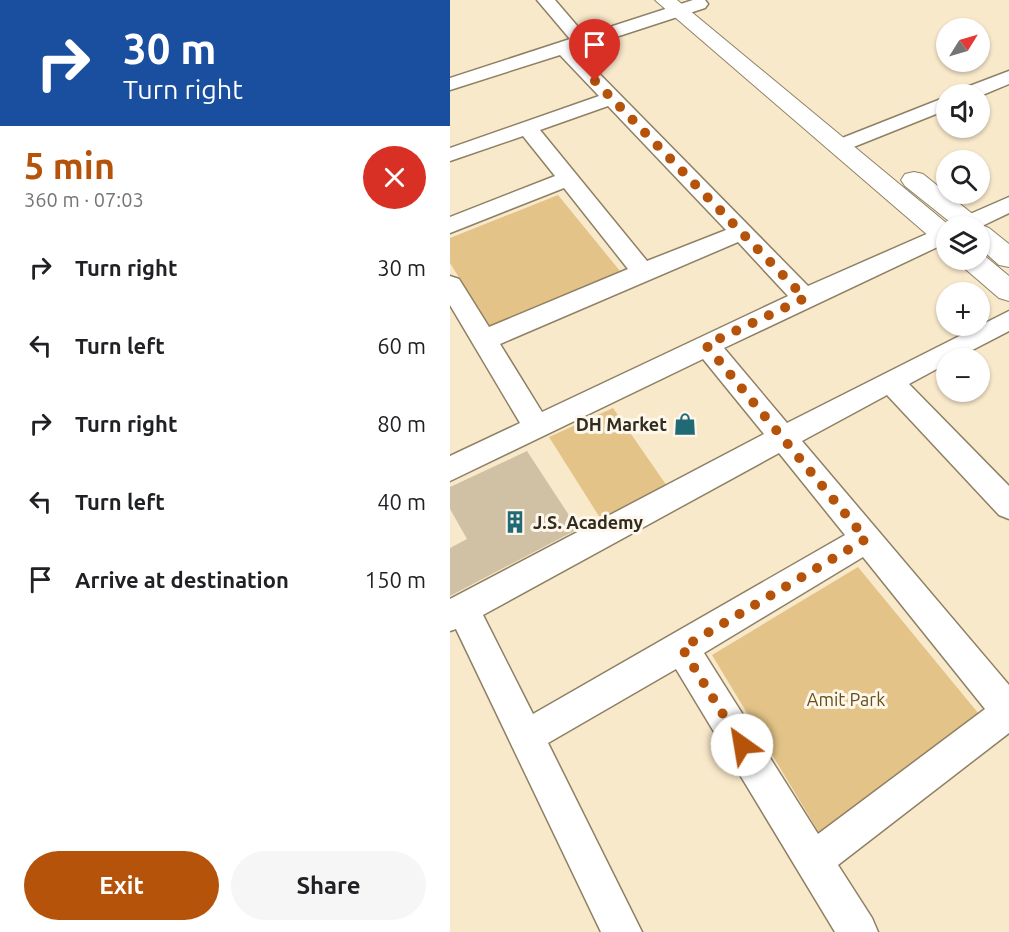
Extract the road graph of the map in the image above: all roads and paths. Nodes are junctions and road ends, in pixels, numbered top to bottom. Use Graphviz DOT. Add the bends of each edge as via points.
graph roads {
  1 [pos="546,0"];
  2 [pos="684,4"];
  3 [pos="572,44"];
  4 [pos="1009,77"];
  5 [pos="450,84"];
  6 [pos="990,85"];
  7 [pos="611,98"];
  8 [pos="936,110"];
  9 [pos="527,128"];
  10 [pos="839,146"];
  11 [pos="880,152"];
  12 [pos="450,155"];
  13 [pos="568,179"];
  14 [pos="1009,204"];
  15 [pos="939,216"];
  16 [pos="945,216"];
  17 [pos="987,216"];
  18 [pos="450,225"];
  19 [pos="741,232"];
  20 [pos="936,241"];
  21 [pos="990,248"];
  22 [pos="1009,258"];
  23 [pos="985,270"];
  24 [pos="643,273"];
  25 [pos="450,285"];
  26 [pos="1009,291"];
  27 [pos="805,298"];
  28 [pos="1009,320"];
  29 [pos="484,340"];
  30 [pos="706,345"];
  31 [pos="890,381"];
  32 [pos="536,426"];
  33 [pos="782,438"];
  34 [pos="450,469"];
  35 [pos="1009,506"];
  36 [pos="866,539"];
  37 [pos="456,613"];
  38 [pos="682,648"];
  39 [pos="1009,712"];
  40 [pos="525,736"];
  41 [pos="813,861"];
  42 [pos="621,932"];
  43 [pos="858,932"];
  1 -- 3 [label="street"];
  2 -- 3 [label="street"];
  2 -- 10 [label="street"];
  2 -- 11 [label="street"];
  3 -- 5 [label="street"];
  3 -- 7 [label="street"];
  4 -- 6 [label="street"];
  7 -- 9 [label="street"];
  7 -- 19 [label="street"];
  8 -- 11 [label="street"];
  9 -- 12 [label="street"];
  9 -- 13 [label="street"];
  10 -- 11 [label="street"];
  10 -- 15 [label="street"];
  11 -- 16 [label="street"];
  13 -- 18 [label="street"];
  13 -- 24 [label="street"];
  14 -- 17 [label="street"];
  19 -- 24 [label="street"];
  19 -- 27 [label="street"];
  20 -- 27 [label="street"];
  21 -- 22 [label="street"];
  23 -- 26 [label="street"];
  24 -- 29 [label="street"];
  25 -- 29 [label="street"];
  27 -- 30 [label="street"];
  28 -- 31 [label="street"];
  29 -- 32 [label="street"];
  30 -- 32 [label="street"];
  30 -- 33 [label="street"];
  31 -- 33 [label="street"];
  31 -- 35 [label="street"];
  32 -- 34 [label="street"];
  33 -- 36 [label="street"];
  33 -- 37 [label="street"];
  36 -- 38 [label="street"];
  36 -- 39 [label="street"];
  37 -- 40 [label="street"];
  38 -- 40 [label="street"];
  38 -- 41 [label="street"];
  39 -- 41 [label="street"];
  40 -- 42 [label="street"];
  41 -- 43 [label="street"];
}
